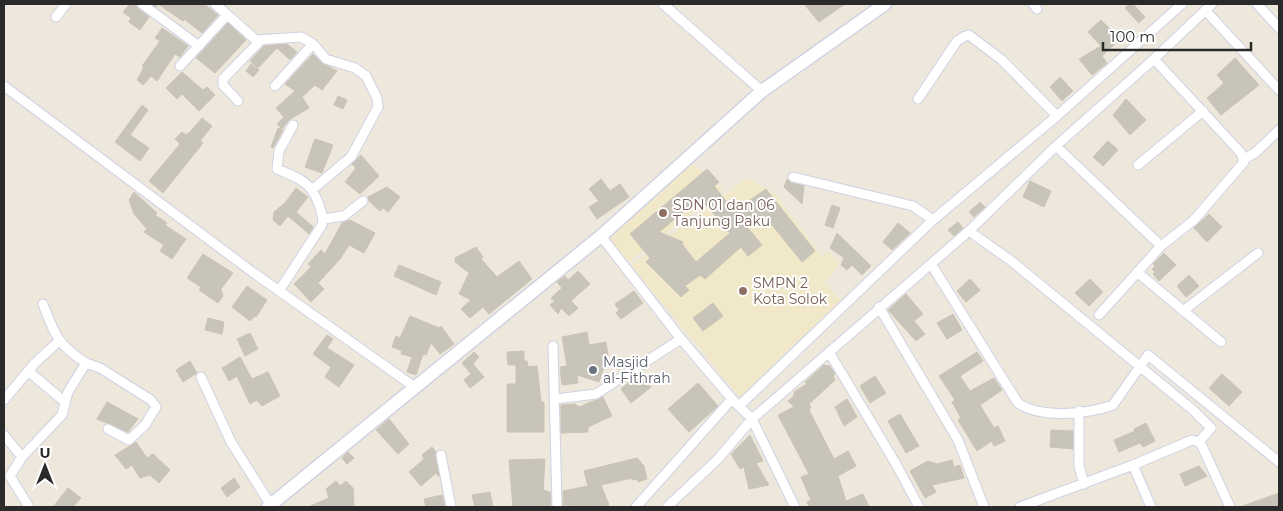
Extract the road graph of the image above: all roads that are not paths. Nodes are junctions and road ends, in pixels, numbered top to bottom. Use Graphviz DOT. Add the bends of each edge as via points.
graph roads {
  1 [pos="66,4"];
  2 [pos="142,4"];
  3 [pos="215,4"];
  4 [pos="663,4"];
  5 [pos="885,4"];
  6 [pos="1182,4"];
  7 [pos="1257,4"];
  8 [pos="1208,7"];
  9 [pos="227,15"];
  10 [pos="56,17"];
  11 [pos="1279,28"];
  12 [pos="260,41"];
  13 [pos="313,44"];
  14 [pos="199,46"];
  15 [pos="1154,58"];
  16 [pos="180,66"];
  17 [pos="4,86"];
  18 [pos="274,86"];
  19 [pos="1279,90"];
  20 [pos="762,92"];
  21 [pos="918,99"];
  22 [pos="238,101"];
  23 [pos="1202,110"];
  24 [pos="1057,116"];
  25 [pos="293,125"];
  26 [pos="1279,130"];
  27 [pos="1056,146"];
  28 [pos="1244,159"];
  29 [pos="1138,165"];
  30 [pos="793,176"];
  31 [pos="313,189"];
  32 [pos="363,201"];
  33 [pos="323,219"];
  34 [pos="933,220"];
  35 [pos="969,231"];
  36 [pos="601,236"];
  37 [pos="1161,246"];
  38 [pos="1258,253"];
  39 [pos="931,264"];
  40 [pos="1137,272"];
  41 [pos="279,291"];
  42 [pos="43,304"];
  43 [pos="879,307"];
  44 [pos="1183,311"];
  45 [pos="1099,315"];
  46 [pos="681,339"];
  47 [pos="59,341"];
  48 [pos="1221,342"];
  49 [pos="553,346"];
  50 [pos="829,352"];
  51 [pos="86,363"];
  52 [pos="1139,367"];
  53 [pos="28,371"];
  54 [pos="201,377"];
  55 [pos="416,388"];
  56 [pos="555,399"];
  57 [pos="732,399"];
  58 [pos="4,400"];
  59 [pos="65,402"];
  60 [pos="739,406"];
  61 [pos="1079,411"];
  62 [pos="752,419"];
  63 [pos="108,429"];
  64 [pos="4,435"];
  65 [pos="1199,442"];
  66 [pos="441,455"];
  67 [pos="22,457"];
  68 [pos="1279,462"];
  69 [pos="1132,465"];
  70 [pos="1084,484"];
  71 [pos="29,507"];
  72 [pos="270,507"];
  73 [pos="451,507"];
  74 [pos="558,507"];
  75 [pos="636,507"];
  76 [pos="667,507"];
  77 [pos="795,507"];
  78 [pos="919,507"];
  79 [pos="984,507"];
  80 [pos="1020,507"];
  81 [pos="1151,507"];
  82 [pos="1230,507"];
  1 -- 10 [label="street"];
  2 -- 14 [label="street"];
  3 -- 9 [label="street"];
  4 -- 20 [label="street"];
  5 -- 20 [label="street"];
  6 -- 24 [label="street"];
  7 -- 11 [label="street"];
  8 -- 15 [label="street"];
  8 -- 19 [label="street"];
  9 -- 12 [label="street" via="252,38"];
  9 -- 14 [label="street"];
  12 -- 13 [label="street" via="301,36"];
  12 -- 22 [label="street" via="223,79 222,85"];
  13 -- 18 [label="street"];
  13 -- 31 [label="street" via="326,59 355,68 366,76 378,103 351,157"];
  14 -- 16 [label="street"];
  15 -- 23 [label="street"];
  15 -- 27 [label="street"];
  17 -- 41 [label="street"];
  20 -- 36 [label="street"];
  21 -- 24 [label="street" via="957,41 969,35 1002,60"];
  23 -- 28 [label="street"];
  23 -- 29 [label="street"];
  24 -- 34 [label="street"];
  25 -- 31 [label="street" via="279,151 278,169 306,182"];
  26 -- 28 [label="street"];
  27 -- 35 [label="street"];
  27 -- 37 [label="street"];
  28 -- 37 [label="street" via="1194,220"];
  30 -- 34 [label="street" via="917,208"];
  31 -- 33 [label="street"];
  32 -- 33 [label="street" via="344,216"];
  33 -- 41 [label="street"];
  34 -- 60 [label="street"];
  35 -- 39 [label="street"];
  35 -- 52 [label="street" via="1010,260"];
  36 -- 46 [label="street"];
  36 -- 55 [label="street"];
  37 -- 40 [label="street"];
  38 -- 44 [label="street"];
  39 -- 43 [label="street"];
  39 -- 61 [label="street" via="1018,403 1035,412"];
  40 -- 44 [label="street"];
  40 -- 45 [label="street"];
  41 -- 55 [label="street"];
  42 -- 47 [label="street"];
  43 -- 50 [label="street"];
  43 -- 79 [label="street" via="958,440"];
  44 -- 48 [label="street"];
  46 -- 56 [label="street" via="596,394"];
  46 -- 57 [label="street"];
  47 -- 51 [label="street"];
  47 -- 53 [label="street"];
  49 -- 56 [label="street"];
  50 -- 62 [label="street"];
  50 -- 78 [label="street"];
  51 -- 59 [label="street"];
  51 -- 63 [label="street" via="100,368 155,404 156,410 145,426 128,440"];
  52 -- 61 [label="street" via="1113,405"];
  52 -- 65 [label="street" via="1209,425 1210,431"];
  52 -- 68 [label="street" via="1150,356"];
  53 -- 58 [label="street"];
  53 -- 59 [label="street"];
  54 -- 72 [label="street" via="231,442"];
  55 -- 72 [label="street"];
  56 -- 74 [label="street"];
  57 -- 60 [label="street"];
  57 -- 75 [label="street"];
  59 -- 67 [label="street" via="62,415"];
  60 -- 62 [label="street"];
  61 -- 70 [label="street" via="1079,466"];
  62 -- 76 [label="street" via="716,460"];
  62 -- 77 [label="street"];
  64 -- 67 [label="street"];
  65 -- 69 [label="street" via="1188,441"];
  65 -- 82 [label="street"];
  66 -- 73 [label="street"];
  67 -- 71 [label="street" via="10,476"];
  69 -- 70 [label="street"];
  69 -- 81 [label="street"];
  70 -- 80 [label="street"];
}
